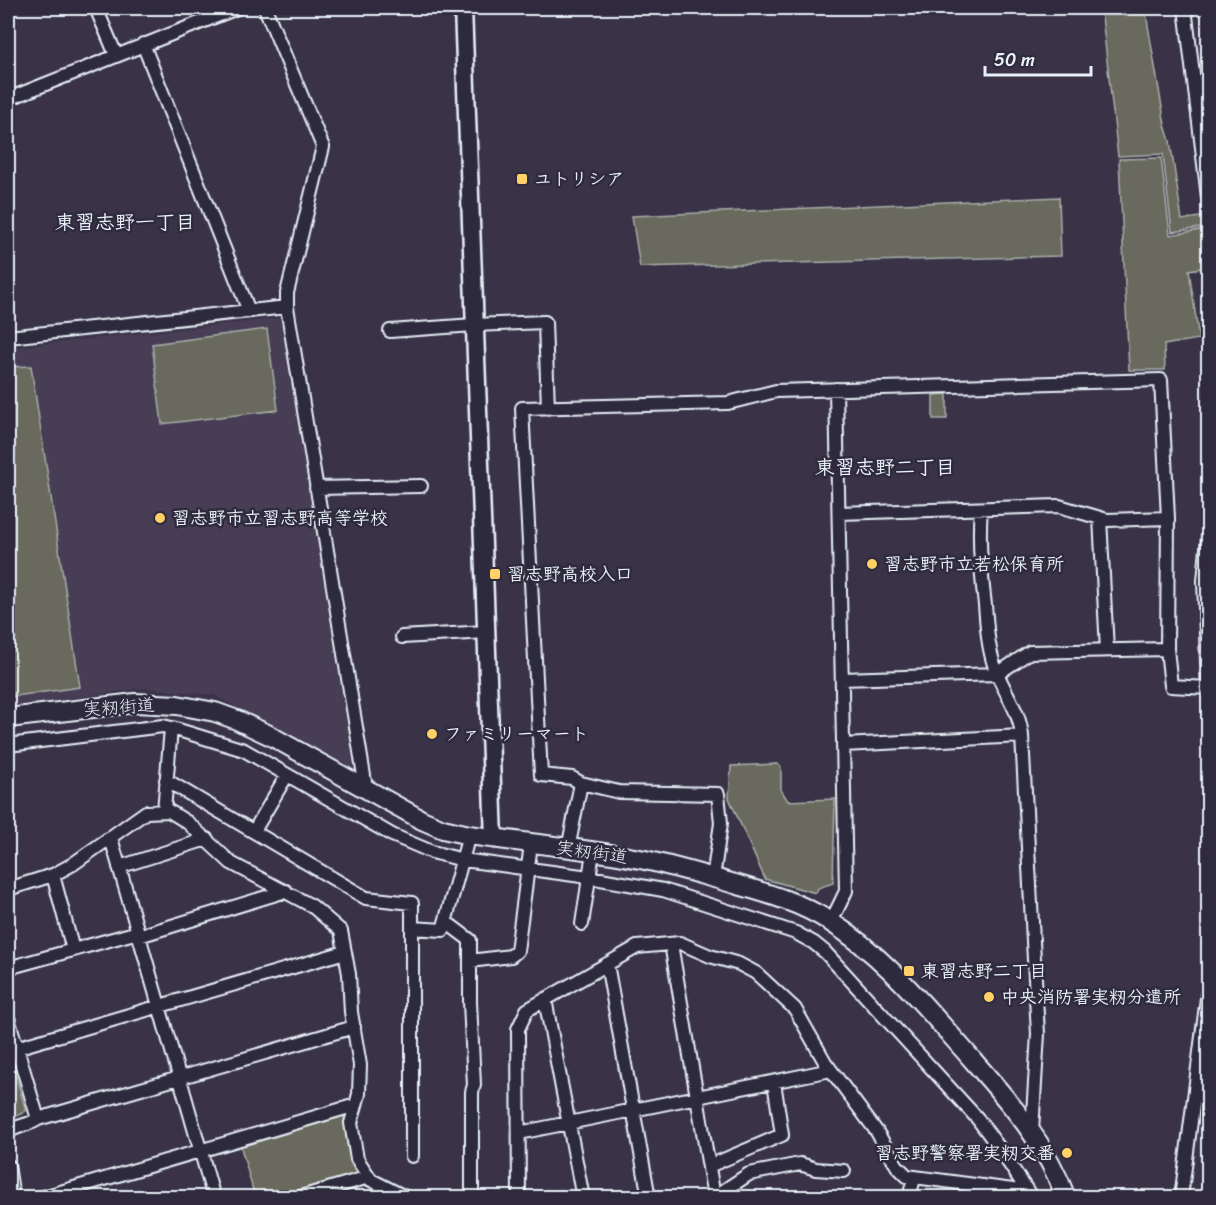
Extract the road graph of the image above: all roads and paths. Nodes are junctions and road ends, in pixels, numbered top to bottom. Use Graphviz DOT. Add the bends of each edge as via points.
graph roads {
  1 [pos="96,8"];
  2 [pos="237,8"];
  3 [pos="265,8"];
  4 [pos="463,8"];
  5 [pos="1185,8"];
  6 [pos="143,44"];
  7 [pos="116,55"];
  8 [pos="8,99"];
  9 [pos="1206,156"];
  10 [pos="1209,197"];
  11 [pos="287,307"];
  12 [pos="249,311"];
  13 [pos="474,325"];
  14 [pos="390,331"];
  15 [pos="8,337"];
  16 [pos="836,389"];
  17 [pos="548,408"];
  18 [pos="422,486"];
  19 [pos="316,488"];
  20 [pos="981,509"];
  21 [pos="838,513"];
  22 [pos="1100,518"];
  23 [pos="1168,518"];
  24 [pos="1209,537"];
  25 [pos="1208,558"];
  26 [pos="486,632"];
  27 [pos="402,637"];
  28 [pos="1167,649"];
  29 [pos="1107,650"];
  30 [pos="998,674"];
  31 [pos="842,679"];
  32 [pos="1209,689"];
  33 [pos="8,718"];
  34 [pos="171,728"];
  35 [pos="1022,736"];
  36 [pos="8,745"];
  37 [pos="843,745"];
  38 [pos="287,775"];
  39 [pos="166,780"];
  40 [pos="581,783"];
  41 [pos="366,788"];
  42 [pos="164,811"];
  43 [pos="254,831"];
  44 [pos="469,836"];
  45 [pos="111,838"];
  46 [pos="207,839"];
  47 [pos="494,839"];
  48 [pos="531,844"];
  49 [pos="568,849"];
  50 [pos="593,852"];
  51 [pos="464,861"];
  52 [pos="119,867"];
  53 [pos="528,869"];
  54 [pos="52,876"];
  55 [pos="589,877"];
  56 [pos="712,878"];
  57 [pos="8,889"];
  58 [pos="286,891"];
  59 [pos="446,922"];
  60 [pos="831,922"];
  61 [pos="582,924"];
  62 [pos="412,928"];
  63 [pos="138,934"];
  64 [pos="671,944"];
  65 [pos="74,950"];
  66 [pos="345,952"];
  67 [pos="470,961"];
  68 [pos="607,964"];
  69 [pos="8,968"];
  70 [pos="1209,990"];
  71 [pos="545,999"];
  72 [pos="159,1006"];
  73 [pos="8,1018"];
  74 [pos="354,1027"];
  75 [pos="16,1048"];
  76 [pos="831,1070"];
  77 [pos="179,1078"];
  78 [pos="774,1082"];
  79 [pos="697,1097"];
  80 [pos="356,1105"];
  81 [pos="633,1110"];
  82 [pos="38,1119"];
  83 [pos="568,1123"];
  84 [pos="1032,1131"];
  85 [pos="8,1133"];
  86 [pos="519,1133"];
  87 [pos="201,1150"];
  88 [pos="412,1156"];
  89 [pos="8,1165"];
  90 [pos="709,1166"];
  91 [pos="844,1171"];
  92 [pos="369,1177"];
  93 [pos="914,1178"];
  94 [pos="70,1193"];
  95 [pos="1030,1195"];
  96 [pos="13,1197"];
  97 [pos="40,1197"];
  98 [pos="214,1197"];
  99 [pos="297,1197"];
  100 [pos="407,1197"];
  101 [pos="472,1197"];
  102 [pos="519,1197"];
  103 [pos="583,1197"];
  104 [pos="649,1197"];
  105 [pos="713,1197"];
  106 [pos="909,1197"];
  107 [pos="1066,1197"];
  108 [pos="1181,1197"];
  1 -- 7 [label="street"];
  2 -- 6 [label="street"];
  3 -- 11 [label="street" via="323,147 287,293"];
  4 -- 13 [label="street"];
  5 -- 9 [label="street"];
  6 -- 7 [label="street"];
  6 -- 12 [label="street"];
  7 -- 8 [label="street"];
  9 -- 10 [label="street"];
  11 -- 12 [label="street"];
  11 -- 19 [label="street"];
  12 -- 15 [label="street"];
  13 -- 14 [label="street"];
  13 -- 17 [label="street" via="545,322"];
  13 -- 26 [label="street"];
  16 -- 17 [label="street" via="776,391 728,403"];
  16 -- 21 [label="street"];
  16 -- 23 [label="street" via="1161,380"];
  17 -- 40 [label="street" via="522,408 541,775 572,778"];
  18 -- 19 [label="street"];
  19 -- 41 [label="street"];
  20 -- 21 [label="street"];
  20 -- 22 [label="street" via="1059,506"];
  20 -- 30 [label="street" via="981,583 989,647"];
  21 -- 31 [label="street"];
  22 -- 23 [label="street"];
  22 -- 29 [label="street"];
  23 -- 28 [label="street"];
  24 -- 25 [label="street"];
  25 -- 32 [label="street" via="1204,581"];
  26 -- 27 [label="street"];
  26 -- 47 [label="street"];
  28 -- 29 [label="street"];
  28 -- 32 [label="street" via="1171,686"];
  29 -- 30 [label="street" via="1030,652"];
  30 -- 31 [label="street"];
  30 -- 35 [label="street" via="1021,723"];
  31 -- 37 [label="street"];
  33 -- 41 [label="main road, 実籾街道" via="154,702 199,709 269,735"];
  34 -- 36 [label="street"];
  34 -- 38 [label="street" via="244,750"];
  34 -- 39 [label="street"];
  35 -- 37 [label="street"];
  35 -- 84 [label="street" via="1038,1034"];
  37 -- 60 [label="street" via="846,891"];
  38 -- 43 [label="street"];
  38 -- 51 [label="street" via="392,835"];
  39 -- 42 [label="street"];
  39 -- 43 [label="street"];
  40 -- 49 [label="street"];
  40 -- 56 [label="street" via="619,792 718,794 721,823"];
  41 -- 44 [label="main road, 実籾街道" via="443,829"];
  42 -- 45 [label="street" via="146,812"];
  42 -- 46 [label="street" via="188,822"];
  43 -- 62 [label="street" via="366,898 412,903"];
  44 -- 47 [label="main road, 実籾街道"];
  44 -- 51 [label="street"];
  45 -- 52 [label="street"];
  45 -- 54 [label="street"];
  46 -- 52 [label="street"];
  46 -- 58 [label="street" via="231,863"];
  47 -- 48 [label="main road, 実籾街道"];
  48 -- 49 [label="main road, 実籾街道"];
  48 -- 53 [label="street"];
  49 -- 50 [label="main road, 実籾街道"];
  50 -- 55 [label="street"];
  50 -- 56 [label="main road, 実籾街道" via="640,859"];
  51 -- 53 [label="street"];
  51 -- 59 [label="street"];
  52 -- 63 [label="street"];
  53 -- 55 [label="street"];
  53 -- 67 [label="street" via="517,951 511,956"];
  54 -- 57 [label="street"];
  54 -- 65 [label="street"];
  55 -- 61 [label="street"];
  55 -- 95 [label="street" via="663,890 751,917 814,943 977,1118"];
  56 -- 60 [label="main road, 実籾街道" via="810,909"];
  58 -- 63 [label="street"];
  58 -- 66 [label="street" via="312,906 341,931"];
  59 -- 62 [label="street" via="443,930"];
  59 -- 67 [label="street" via="470,940"];
  60 -- 84 [label="main road, 実籾街道" via="894,974"];
  62 -- 88 [label="street"];
  63 -- 65 [label="street"];
  63 -- 72 [label="street"];
  64 -- 68 [label="street" via="637,947"];
  64 -- 76 [label="street" via="680,943 756,972 795,1009"];
  64 -- 79 [label="street"];
  65 -- 69 [label="street"];
  66 -- 72 [label="street"];
  66 -- 74 [label="street"];
  67 -- 101 [label="street"];
  68 -- 71 [label="street"];
  68 -- 81 [label="street"];
  70 -- 108 [label="street"];
  71 -- 83 [label="street"];
  71 -- 86 [label="street" via="527,1010 518,1029"];
  72 -- 75 [label="street"];
  72 -- 77 [label="street"];
  73 -- 75 [label="street"];
  74 -- 77 [label="street"];
  74 -- 80 [label="street" via="360,1065"];
  75 -- 82 [label="street"];
  76 -- 78 [label="street"];
  76 -- 93 [label="street" via="901,1171"];
  77 -- 82 [label="street"];
  77 -- 87 [label="street"];
  78 -- 79 [label="street"];
  78 -- 90 [label="street" via="782,1135"];
  79 -- 81 [label="street"];
  79 -- 90 [label="street"];
  80 -- 87 [label="street"];
  80 -- 92 [label="street" via="351,1124 357,1159"];
  81 -- 83 [label="street"];
  81 -- 104 [label="street"];
  82 -- 85 [label="street"];
  83 -- 86 [label="street"];
  83 -- 103 [label="street"];
  84 -- 107 [label="main road, 実籾街道"];
  86 -- 102 [label="street"];
  87 -- 94 [label="street"];
  87 -- 98 [label="street"];
  89 -- 96 [label="street"];
  90 -- 105 [label="street"];
  91 -- 105 [label="street" via="800,1164 749,1174"];
  92 -- 99 [label="street"];
  92 -- 100 [label="street"];
  93 -- 95 [label="street"];
  93 -- 106 [label="street"];
  94 -- 97 [label="street"];
}
